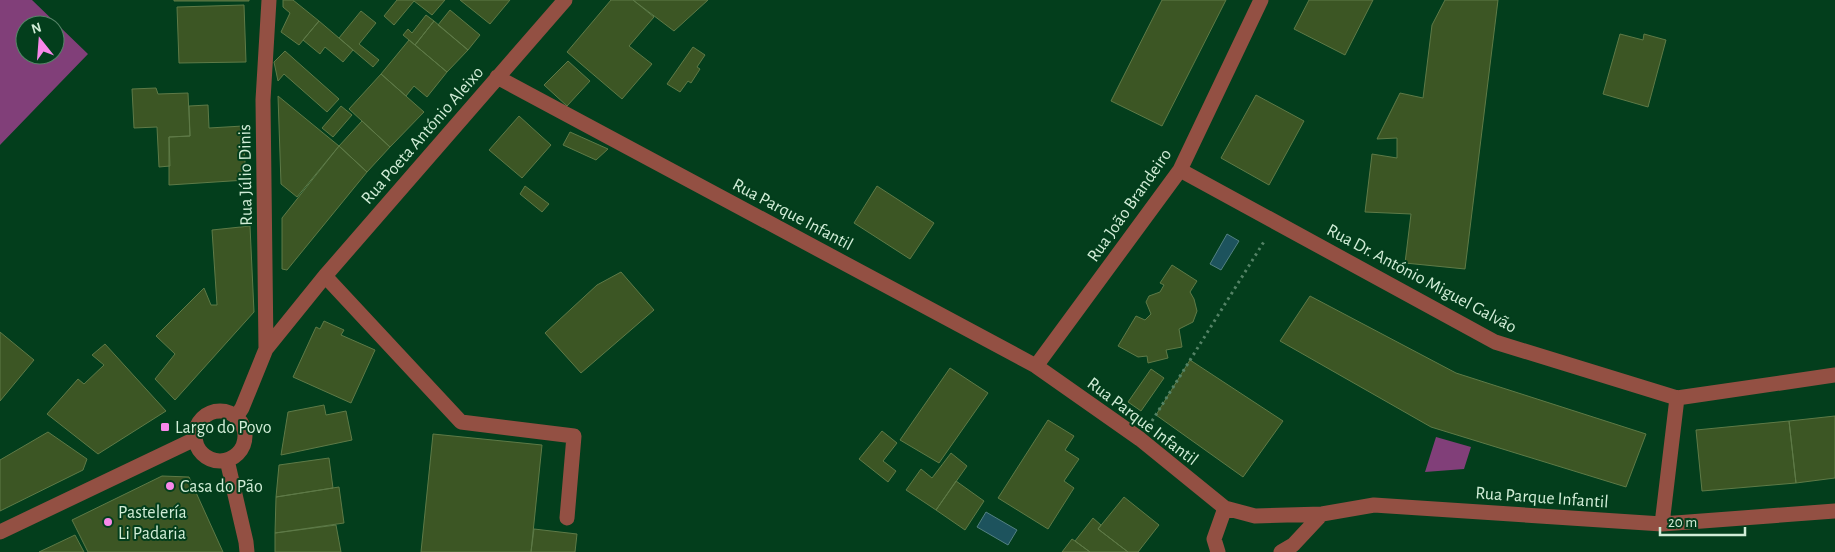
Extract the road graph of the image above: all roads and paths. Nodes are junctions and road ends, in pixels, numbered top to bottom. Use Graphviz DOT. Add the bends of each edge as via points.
graph roads {
  1 [pos="269,0"];
  2 [pos="565,0"];
  3 [pos="1260,0"];
  4 [pos="497,77"];
  5 [pos="1180,170"];
  6 [pos="1276,222"];
  7 [pos="325,276"];
  8 [pos="266,349"];
  9 [pos="1036,366"];
  10 [pos="1835,375"];
  11 [pos="1677,398"];
  12 [pos="236,417"];
  13 [pos="196,439"];
  14 [pos="1140,439"];
  15 [pos="227,460"];
  16 [pos="1225,508"];
  17 [pos="1835,511"];
  18 [pos="1322,514"];
  19 [pos="567,518"];
  20 [pos="1662,524"];
  21 [pos="0,532"];
  22 [pos="246,547"];
  23 [pos="1218,552"];
  24 [pos="1281,552"];
  1 -- 8 [label="street, Rua Júlio Dinis" via="263,100"];
  2 -- 4 [label="street, Rua Poeta António Aleixo"];
  3 -- 5 [label="street, Rua João Brandeiro"];
  4 -- 7 [label="street, Rua Poeta António Aleixo"];
  4 -- 9 [label="street, Rua Parque Infantil"];
  5 -- 6 [label="street, Rua Dr. António Miguel Galvão"];
  5 -- 9 [label="street, Rua João Brandeiro"];
  6 -- 11 [label="street, Rua Dr. António Miguel Galvão" via="1495,342"];
  6 -- 14 [label="path"];
  7 -- 8 [label="street, Rua Poeta António Aleixo"];
  7 -- 19 [label="street" via="461,422 574,436"];
  8 -- 12 [label="street"];
  9 -- 14 [label="street, Rua Parque Infantil"];
  10 -- 11 [label="street, Rua Dr. António Miguel Galvão"];
  11 -- 20 [label="street"];
  12 -- 13 [label="street" via="220,411 204,416 196,431"];
  12 -- 15 [label="street" via="244,430 243,444 240,451"];
  13 -- 15 [label="street" via="198,447 210,459"];
  13 -- 21 [label="street"];
  14 -- 16 [label="street, Rua Parque Infantil"];
  15 -- 22 [label="street"];
  16 -- 18 [label="street, Rua Parque Infantil" via="1255,516"];
  16 -- 23 [label="street" via="1214,538"];
  17 -- 20 [label="street, Rua Parque Infantil"];
  18 -- 20 [label="street, Rua Parque Infantil" via="1374,505"];
  18 -- 24 [label="street" via="1293,545"];
}
